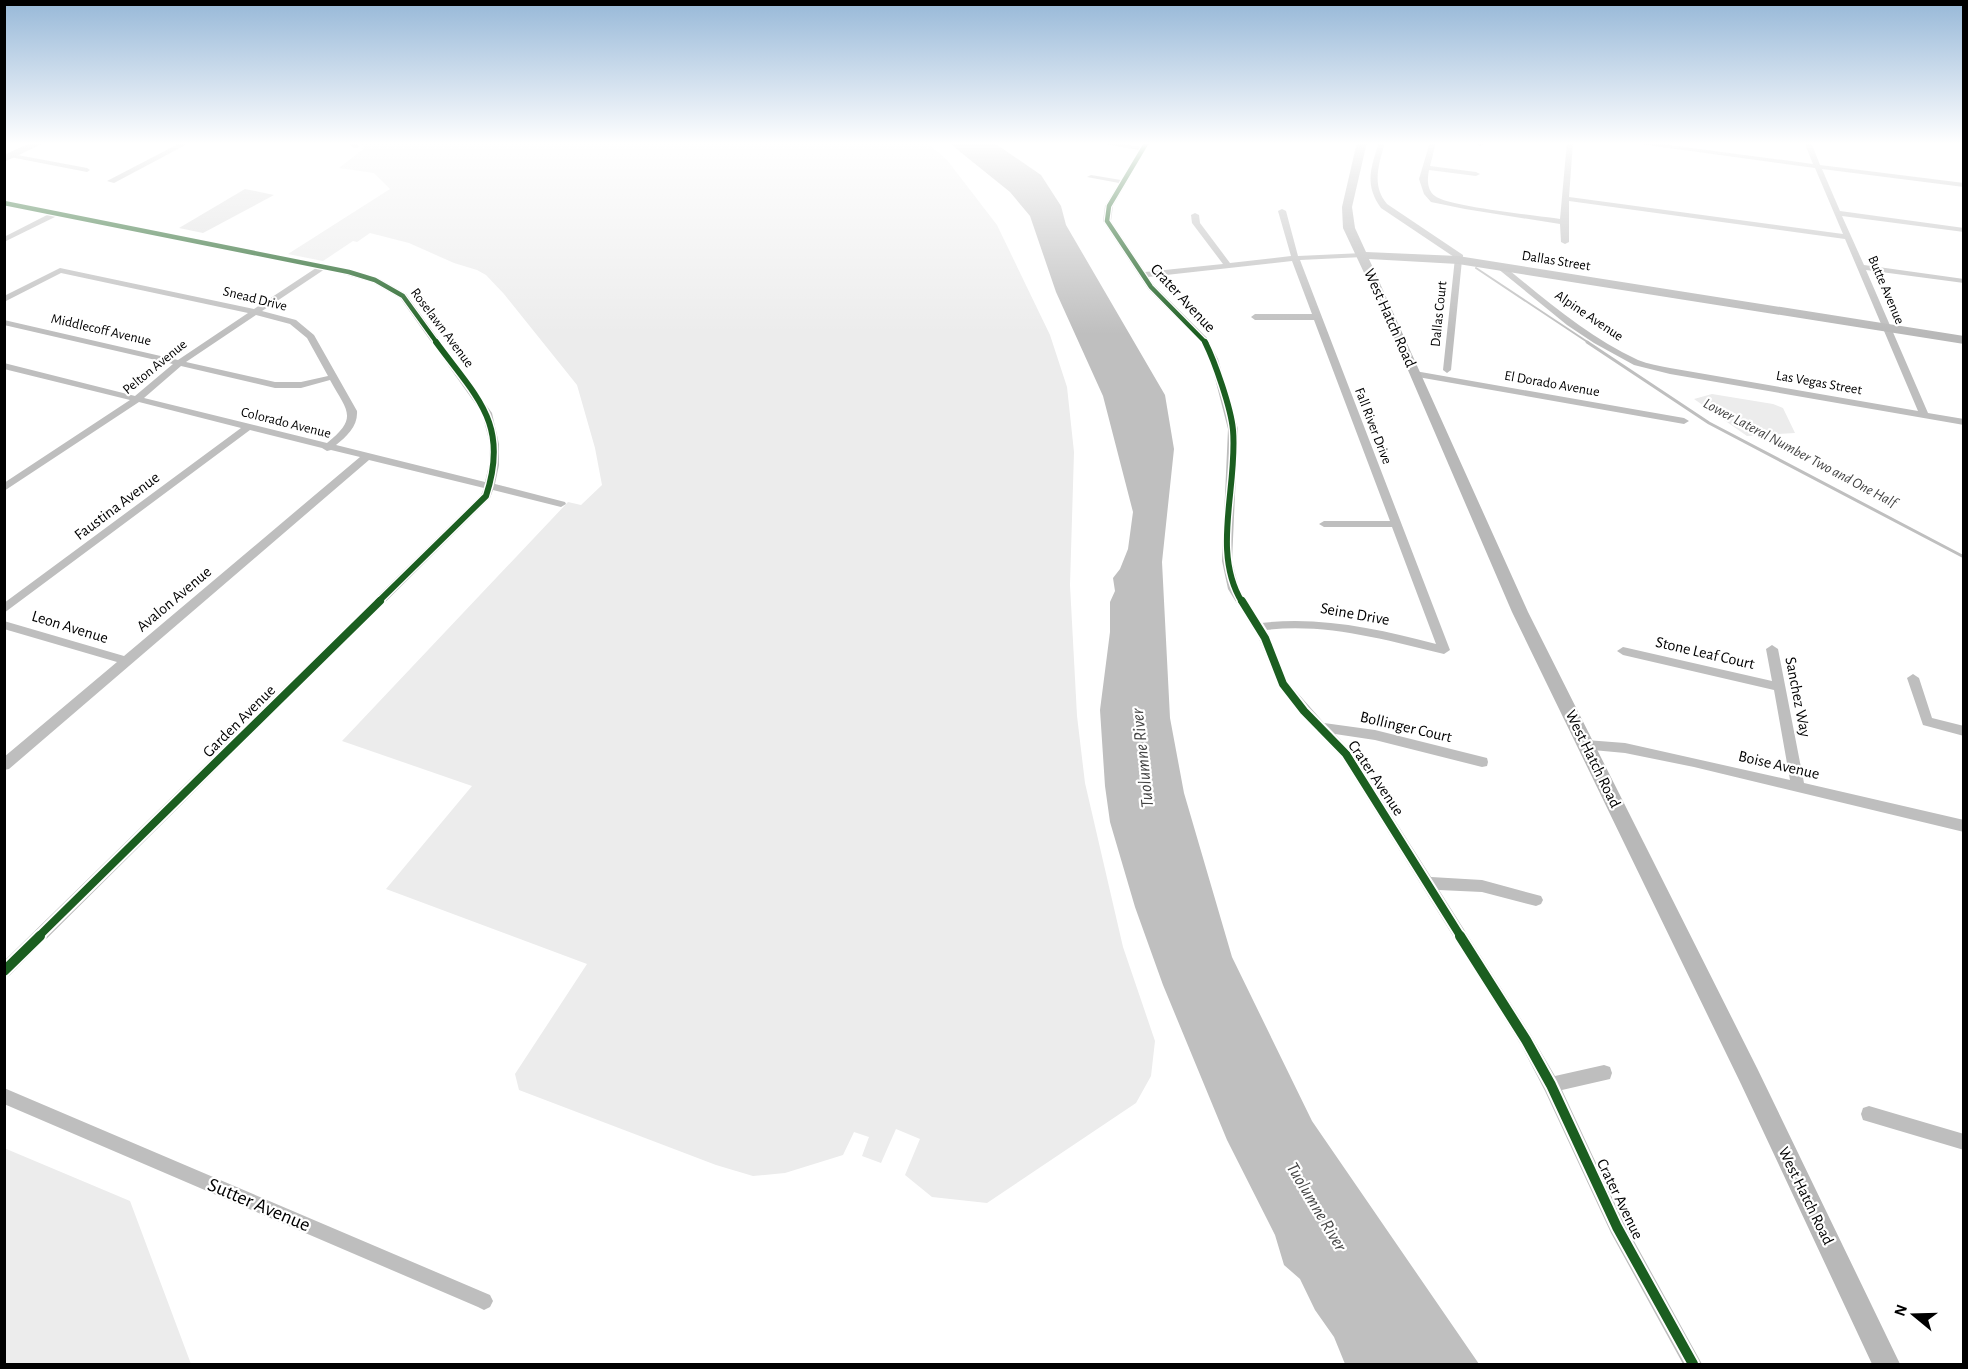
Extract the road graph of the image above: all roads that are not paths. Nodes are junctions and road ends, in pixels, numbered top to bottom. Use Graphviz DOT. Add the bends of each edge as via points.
graph roads {
  1 [pos="19,206"];
  2 [pos="1110,206"];
  3 [pos="1347,206"];
  4 [pos="1461,206"];
  5 [pos="1566,206"];
  6 [pos="1618,206"];
  7 [pos="1835,206"];
  8 [pos="1282,211"];
  9 [pos="57,213"];
  10 [pos="1838,213"];
  11 [pos="1195,215"];
  12 [pos="1564,222"];
  13 [pos="1964,230"];
  14 [pos="1848,237"];
  15 [pos="4,240"];
  16 [pos="1565,242"];
  17 [pos="1363,255"];
  18 [pos="1295,258"];
  19 [pos="1458,260"];
  20 [pos="1228,265"];
  21 [pos="323,267"];
  22 [pos="1861,267"];
  23 [pos="1501,268"];
  24 [pos="1142,275"];
  25 [pos="1964,281"];
  26 [pos="4,300"];
  27 [pos="255,312"];
  28 [pos="1255,317"];
  29 [pos="1317,317"];
  30 [pos="4,322"];
  31 [pos="1887,328"];
  32 [pos="1964,340"];
  33 [pos="180,363"];
  34 [pos="4,366"];
  35 [pos="1447,370"];
  36 [pos="1670,372"];
  37 [pos="1415,374"];
  38 [pos="333,376"];
  39 [pos="136,400"];
  40 [pos="1924,415"];
  41 [pos="1684,421"];
  42 [pos="1964,422"];
  43 [pos="247,428"];
  44 [pos="327,448"];
  45 [pos="366,457"];
  46 [pos="489,487"];
  47 [pos="4,488"];
  48 [pos="561,504"];
  49 [pos="1324,524"];
  50 [pos="1396,524"];
  51 [pos="4,609"];
  52 [pos="4,625"];
  53 [pos="1258,627"];
  54 [pos="1772,649"];
  55 [pos="1444,650"];
  56 [pos="1623,651"];
  57 [pos="126,661"];
  58 [pos="1913,678"];
  59 [pos="1779,687"];
  60 [pos="1323,728"];
  61 [pos="1964,731"];
  62 [pos="1586,745"];
  63 [pos="1482,762"];
  64 [pos="4,765"];
  65 [pos="1798,786"];
  66 [pos="1963,828"];
  67 [pos="1430,883"];
  68 [pos="1536,900"];
  69 [pos="4,971"];
  70 [pos="1604,1073"];
  71 [pos="1551,1085"];
  72 [pos="5,1096"];
  73 [pos="1869,1114"];
  74 [pos="1964,1142"];
  75 [pos="484,1301"];
  76 [pos="1694,1365"];
  77 [pos="1886,1365"];
  1 -- 9 [label="street, Roselawn Avenue"];
  2 -- 24 [label="street, Crater Avenue" via="1107,221"];
  3 -- 17 [label="main road, West Hatch Road" via="1349,228"];
  4 -- 12 [label="street"];
  5 -- 12 [label="street"];
  6 -- 14 [label="street"];
  7 -- 10 [label="street, Butte Avenue"];
  8 -- 18 [label="street, Fall River Drive"];
  9 -- 15 [label="street"];
  9 -- 21 [label="street, Roselawn Avenue"];
  10 -- 13 [label="street"];
  10 -- 14 [label="street, Butte Avenue"];
  11 -- 20 [label="street" via="1196,223"];
  12 -- 16 [label="street"];
  14 -- 22 [label="street, Butte Avenue"];
  17 -- 18 [label="street, Dallas Street"];
  17 -- 19 [label="main road, Dallas Street"];
  17 -- 37 [label="main road, West Hatch Road"];
  18 -- 20 [label="street, Dallas Street"];
  18 -- 29 [label="street, Fall River Drive"];
  19 -- 23 [label="main road, Dallas Street"];
  19 -- 35 [label="street, Dallas Court"];
  20 -- 24 [label="street, Dallas Street"];
  21 -- 27 [label="street, Pelton Avenue"];
  21 -- 46 [label="street, Roselawn Avenue" via="375,280 410,303 487,413 492,425 495,463"];
  22 -- 25 [label="street"];
  22 -- 31 [label="street, Butte Avenue"];
  23 -- 31 [label="main road, Dallas Street"];
  23 -- 36 [label="street, Alpine Avenue" via="1598,341 1636,363"];
  24 -- 53 [label="street, Crater Avenue" via="1204,340 1214,359 1233,429 1227,561 1234,589"];
  26 -- 27 [label="street, Snead Drive" via="60,270"];
  27 -- 33 [label="street, Pelton Avenue"];
  27 -- 38 [label="street, Snead Drive" via="301,327"];
  28 -- 29 [label="street"];
  29 -- 50 [label="street, Fall River Drive"];
  30 -- 33 [label="street, Middlecoff Avenue"];
  31 -- 32 [label="main road, Dallas Street"];
  31 -- 40 [label="street, Butte Avenue"];
  33 -- 38 [label="street, Middlecoff Avenue" via="282,386"];
  33 -- 39 [label="street, Pelton Avenue"];
  34 -- 39 [label="street, Colorado Avenue"];
  36 -- 40 [label="street, Las Vegas Street"];
  37 -- 41 [label="street, El Dorado Avenue"];
  37 -- 62 [label="main road, West Hatch Road" via="1520,612"];
  38 -- 44 [label="street, Snead Drive" via="354,417"];
  39 -- 43 [label="street, Colorado Avenue"];
  39 -- 47 [label="street, Pelton Avenue"];
  40 -- 42 [label="street, Las Vegas Street"];
  43 -- 44 [label="street, Colorado Avenue"];
  43 -- 51 [label="street, Faustina Avenue"];
  44 -- 45 [label="street, Colorado Avenue"];
  45 -- 46 [label="street, Colorado Avenue"];
  45 -- 57 [label="street, Avalon Avenue"];
  46 -- 48 [label="street, Colorado Avenue"];
  46 -- 69 [label="street, Garden Avenue" via="486,496"];
  49 -- 50 [label="street"];
  50 -- 55 [label="street, Fall River Drive"];
  52 -- 57 [label="street, Leon Avenue"];
  53 -- 55 [label="street, Seine Drive" via="1297,622 1334,625"];
  53 -- 60 [label="street, Crater Avenue" via="1283,684"];
  54 -- 59 [label="street, Sanchez Way"];
  56 -- 59 [label="street, Stone Leaf Court"];
  57 -- 64 [label="street, Avalon Avenue"];
  58 -- 61 [label="street" via="1927,722"];
  59 -- 65 [label="street, Sanchez Way"];
  60 -- 63 [label="street, Bollinger Court" via="1375,735"];
  60 -- 67 [label="street, Crater Avenue" via="1346,754"];
  62 -- 65 [label="street, Boise Avenue" via="1658,754"];
  62 -- 77 [label="main road, West Hatch Road"];
  65 -- 66 [label="street, Boise Avenue"];
  67 -- 68 [label="street" via="1482,886"];
  67 -- 71 [label="street, Crater Avenue"];
  70 -- 71 [label="street"];
  71 -- 76 [label="street, Crater Avenue" via="1617,1227"];
  72 -- 75 [label="street, Sutter Avenue"];
  73 -- 74 [label="street"];
}
